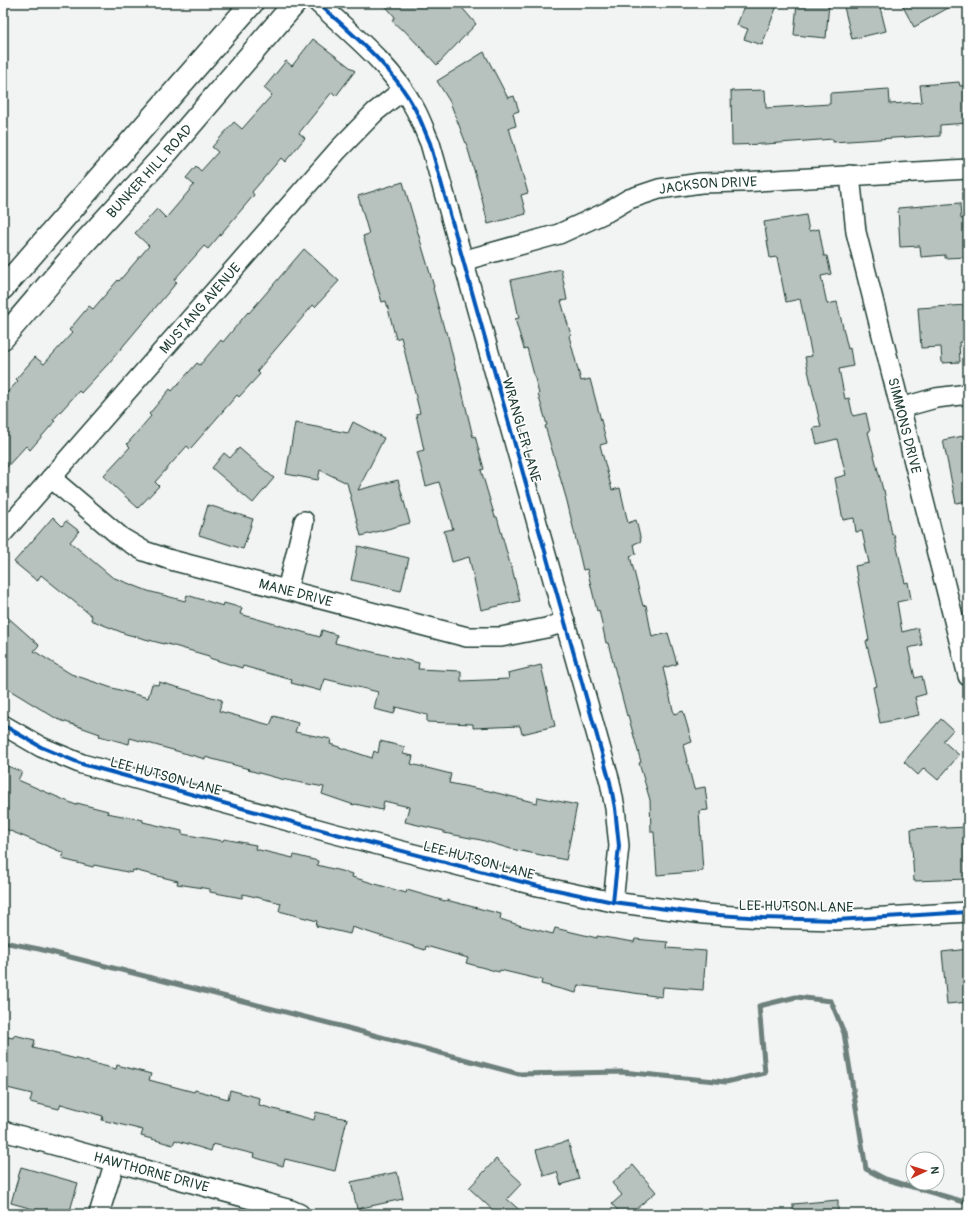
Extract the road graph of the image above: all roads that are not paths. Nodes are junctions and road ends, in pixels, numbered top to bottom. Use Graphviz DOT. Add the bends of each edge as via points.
graph roads {
  1 [pos="252,3"];
  2 [pos="295,3"];
  3 [pos="318,3"];
  4 [pos="403,90"];
  5 [pos="968,169"];
  6 [pos="850,175"];
  7 [pos="462,261"];
  8 [pos="3,288"];
  9 [pos="3,338"];
  10 [pos="968,394"];
  11 [pos="900,408"];
  12 [pos="51,478"];
  13 [pos="304,521"];
  14 [pos="3,532"];
  15 [pos="286,590"];
  16 [pos="565,622"];
  17 [pos="968,676"];
  18 [pos="3,725"];
  19 [pos="614,902"];
  20 [pos="968,912"];
  21 [pos="3,1131"];
  22 [pos="115,1161"];
  23 [pos="99,1214"];
  24 [pos="300,1214"];
  1 -- 8 [label="main road"];
  2 -- 9 [label="main road, BUNKER HILL ROAD"];
  3 -- 4 [label="street, WRANGLER LANE" via="372,53"];
  4 -- 7 [label="street, WRANGLER LANE" via="415,109 430,143"];
  4 -- 12 [label="street, MUSTANG AVENUE" via="375,112 338,150"];
  5 -- 6 [label="street, JACKSON DRIVE"];
  6 -- 7 [label="street, JACKSON DRIVE" via="701,183 659,188 629,199 559,234"];
  6 -- 11 [label="street, SIMMONS DRIVE" via="856,232"];
  7 -- 16 [label="street, WRANGLER LANE"];
  10 -- 11 [label="street" via="936,398"];
  11 -- 17 [label="street, SIMMONS DRIVE"];
  12 -- 14 [label="street, MUSTANG AVENUE"];
  12 -- 15 [label="street, MANE DRIVE" via="122,538 144,551"];
  13 -- 15 [label="street"];
  15 -- 16 [label="street, MANE DRIVE" via="467,637 501,637"];
  16 -- 19 [label="street, WRANGLER LANE" via="615,808 619,846"];
  18 -- 19 [label="street, LEE HUTSON LANE" via="41,747 82,764 336,834 531,884"];
  19 -- 20 [label="street, LEE HUTSON LANE" via="704,914 763,918 836,920"];
  21 -- 22 [label="street, HAWTHORNE DRIVE"];
  22 -- 23 [label="street"];
  22 -- 24 [label="street, HAWTHORNE DRIVE"];
}
